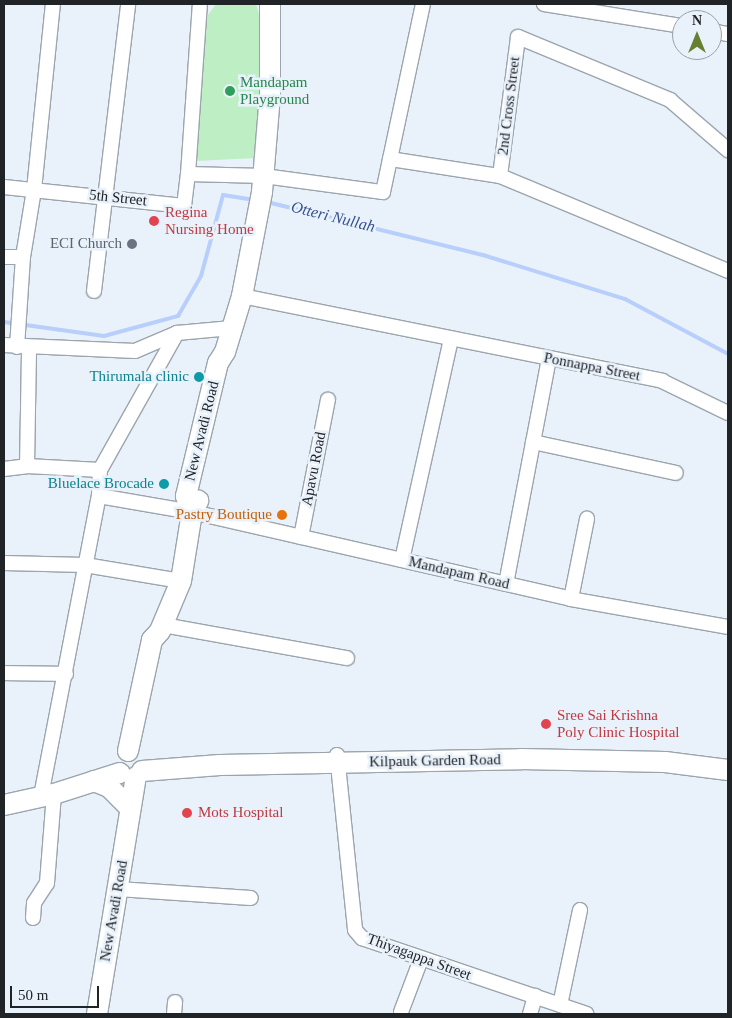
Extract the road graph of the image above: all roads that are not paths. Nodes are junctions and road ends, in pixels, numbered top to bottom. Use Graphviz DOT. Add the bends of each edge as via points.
graph roads {
  1 [pos="53,4"];
  2 [pos="128,4"];
  3 [pos="200,4"];
  4 [pos="270,4"];
  5 [pos="423,4"];
  6 [pos="544,4"];
  7 [pos="672,24"];
  8 [pos="728,150"];
  9 [pos="390,159"];
  10 [pos="188,174"];
  11 [pos="500,176"];
  12 [pos="263,184"];
  13 [pos="4,187"];
  14 [pos="34,190"];
  15 [pos="106,197"];
  16 [pos="4,257"];
  17 [pos="23,257"];
  18 [pos="728,271"];
  19 [pos="94,291"];
  20 [pos="242,296"];
  21 [pos="232,328"];
  22 [pos="178,333"];
  23 [pos="451,339"];
  24 [pos="17,344"];
  25 [pos="549,359"];
  26 [pos="328,400"];
  27 [pos="728,413"];
  28 [pos="533,442"];
  29 [pos="27,466"];
  30 [pos="4,469"];
  31 [pos="100,470"];
  32 [pos="676,473"];
  33 [pos="99,496"];
  34 [pos="192,512"];
  35 [pos="587,519"];
  36 [pos="301,537"];
  37 [pos="402,560"];
  38 [pos="4,563"];
  39 [pos="86,565"];
  40 [pos="180,581"];
  41 [pos="506,584"];
  42 [pos="571,599"];
  43 [pos="728,627"];
  44 [pos="162,628"];
  45 [pos="347,658"];
  46 [pos="4,672"];
  47 [pos="66,674"];
  48 [pos="728,758"];
  49 [pos="337,759"];
  50 [pos="133,765"];
  51 [pos="728,770"];
  52 [pos="94,781"];
  53 [pos="48,795"];
  54 [pos="4,805"];
  55 [pos="130,808"];
  56 [pos="118,889"];
  57 [pos="252,898"];
  58 [pos="580,910"];
  59 [pos="33,918"];
  60 [pos="420,959"];
  61 [pos="535,996"];
  62 [pos="560,1005"];
  63 [pos="401,1012"];
  64 [pos="96,1014"];
  65 [pos="530,1014"];
  66 [pos="587,1014"];
  1 -- 14 [label="street"];
  2 -- 15 [label="street"];
  3 -- 10 [label="street"];
  4 -- 12 [label="main road, New Avadi Road" via="270,94"];
  5 -- 9 [label="street"];
  6 -- 7 [label="street"];
  8 -- 11 [label="street, 2nd Cross Street" via="670,100 518,37"];
  9 -- 11 [label="street"];
  9 -- 12 [label="street" via="383,192"];
  10 -- 12 [label="street"];
  10 -- 15 [label="street, 5th Street" via="184,206"];
  11 -- 18 [label="street"];
  12 -- 20 [label="main road, New Avadi Road"];
  13 -- 14 [label="street, 5th Street"];
  14 -- 15 [label="street, 5th Street"];
  14 -- 17 [label="street"];
  15 -- 19 [label="street"];
  16 -- 17 [label="street"];
  17 -- 24 [label="street"];
  20 -- 21 [label="main road, New Avadi Road"];
  20 -- 23 [label="street, Ponnappa Street"];
  21 -- 22 [label="street"];
  21 -- 34 [label="main road, New Avadi Road" via="218,363 186,496"];
  22 -- 24 [label="street" via="135,351"];
  22 -- 31 [label="street"];
  23 -- 25 [label="street, Ponnappa Street"];
  23 -- 37 [label="street"];
  24 -- 29 [label="street"];
  25 -- 27 [label="street, Ponnappa Street" via="662,382"];
  25 -- 28 [label="street"];
  26 -- 36 [label="street, Apavu Road"];
  28 -- 32 [label="street"];
  28 -- 41 [label="street"];
  29 -- 30 [label="street"];
  29 -- 31 [label="street"];
  31 -- 33 [label="street"];
  33 -- 34 [label="street, Mandapam Road"];
  33 -- 39 [label="street"];
  34 -- 36 [label="street, Mandapam Road"];
  34 -- 40 [label="main road, New Avadi Road"];
  35 -- 42 [label="street"];
  36 -- 37 [label="street, Mandapam Road"];
  37 -- 41 [label="street, Mandapam Road"];
  38 -- 39 [label="street"];
  39 -- 40 [label="street"];
  39 -- 47 [label="street"];
  40 -- 44 [label="main road, New Avadi Road"];
  41 -- 42 [label="street, Mandapam Road"];
  42 -- 43 [label="street, Mandapam Road"];
  44 -- 45 [label="street"];
  44 -- 50 [label="main road, New Avadi Road" via="152,640"];
  46 -- 47 [label="street"];
  47 -- 53 [label="street"];
  48 -- 49 [label="main road, Kilpauk Garden Road" via="653,751 397,750"];
  49 -- 50 [label="main road, Kilpauk Garden Road" via="220,765"];
  49 -- 51 [label="main road, Kilpauk Garden Road" via="665,762"];
  49 -- 60 [label="street, Thiyagappa Street" via="355,930 362,938"];
  50 -- 52 [label="main road, Kilpauk Garden Road"];
  50 -- 55 [label="main road, New Avadi Road"];
  52 -- 53 [label="main road, Kilpauk Garden Road"];
  52 -- 55 [label="main road" via="109,787"];
  53 -- 54 [label="main road, Kilpauk Garden Road"];
  53 -- 59 [label="street" via="47,883 34,903"];
  55 -- 56 [label="main road, New Avadi Road"];
  56 -- 57 [label="street"];
  56 -- 64 [label="main road, New Avadi Road"];
  58 -- 62 [label="street"];
  60 -- 61 [label="street, Thiyagappa Street"];
  60 -- 63 [label="street"];
  61 -- 62 [label="street, Thiyagappa Street"];
  61 -- 65 [label="street"];
  62 -- 66 [label="street, Thiyagappa Street"];
}
